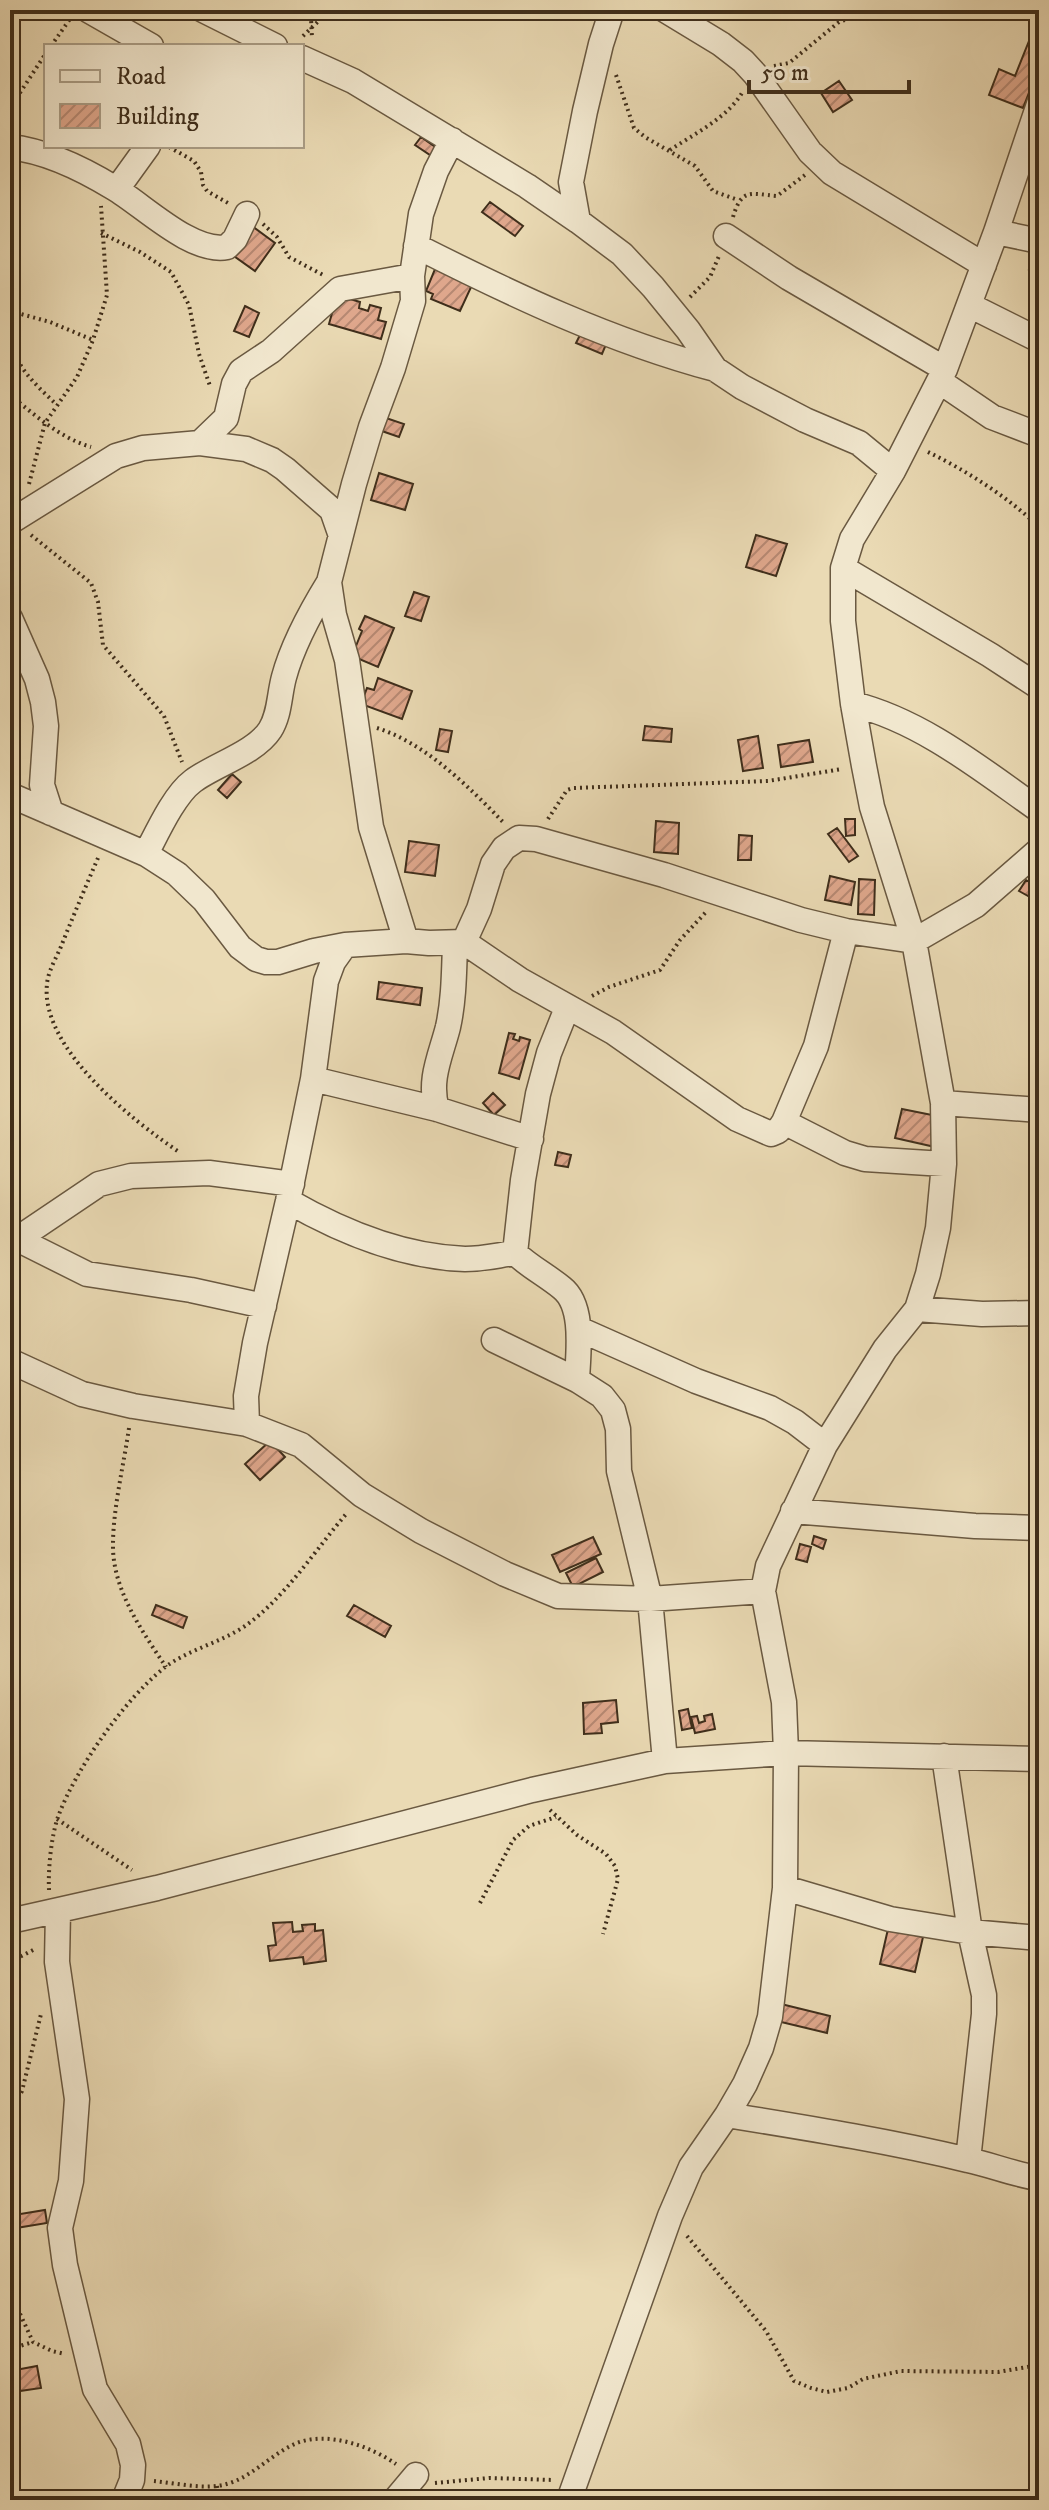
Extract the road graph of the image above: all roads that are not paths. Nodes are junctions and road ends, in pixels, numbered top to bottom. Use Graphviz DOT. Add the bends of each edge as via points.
graph roads {
  1 [pos="88,10"];
  2 [pos="203,10"];
  3 [pos="612,10"];
  4 [pos="665,10"];
  5 [pos="148,44"];
  6 [pos="271,44"];
  7 [pos="304,48"];
  8 [pos="1039,104"];
  9 [pos="452,140"];
  10 [pos="10,147"];
  11 [pos="146,148"];
  12 [pos="571,182"];
  13 [pos="108,185"];
  14 [pos="554,204"];
  15 [pos="247,214"];
  16 [pos="578,221"];
  17 [pos="996,232"];
  18 [pos="726,236"];
  19 [pos="1039,241"];
  20 [pos="416,246"];
  21 [pos="984,265"];
  22 [pos="412,276"];
  23 [pos="969,305"];
  24 [pos="1039,340"];
  25 [pos="715,369"];
  26 [pos="942,375"];
  27 [pos="1039,435"];
  28 [pos="200,443"];
  29 [pos="893,471"];
  30 [pos="14,519"];
  31 [pos="340,533"];
  32 [pos="843,568"];
  33 [pos="329,582"];
  34 [pos="10,618"];
  35 [pos="1039,687"];
  36 [pos="853,704"];
  37 [pos="10,795"];
  38 [pos="1039,810"];
  39 [pos="51,813"];
  40 [pos="1039,850"];
  41 [pos="146,854"];
  42 [pos="846,931"];
  43 [pos="406,941"];
  44 [pos="914,941"];
  45 [pos="460,943"];
  46 [pos="345,945"];
  47 [pos="567,1008"];
  48 [pos="313,1079"];
  49 [pos="943,1103"];
  50 [pos="437,1109"];
  51 [pos="1039,1110"];
  52 [pos="784,1122"];
  53 [pos="531,1139"];
  54 [pos="944,1164"];
  55 [pos="290,1192"];
  56 [pos="14,1242"];
  57 [pos="515,1253"];
  58 [pos="264,1306"];
  59 [pos="917,1309"];
  60 [pos="1039,1313"];
  61 [pos="579,1329"];
  62 [pos="494,1340"];
  63 [pos="10,1361"];
  64 [pos="577,1380"];
  65 [pos="247,1424"];
  66 [pos="825,1445"];
  67 [pos="793,1511"];
  68 [pos="1039,1528"];
  69 [pos="763,1591"];
  70 [pos="650,1599"];
  71 [pos="786,1753"];
  72 [pos="944,1756"];
  73 [pos="1039,1759"];
  74 [pos="665,1761"];
  75 [pos="785,1888"];
  76 [pos="54,1912"];
  77 [pos="11,1918"];
  78 [pos="970,1932"];
  79 [pos="1039,1938"];
  80 [pos="727,2115"];
  81 [pos="968,2160"];
  82 [pos="1039,2178"];
  83 [pos="416,2475"];
  84 [pos="128,2490"];
  85 [pos="573,2490"];
  86 [pos="395,2500"];
  1 -- 5 [label="street"];
  2 -- 6 [label="street"];
  3 -- 12 [label="street"];
  4 -- 21 [label="street" via="743,61 810,152 832,173"];
  7 -- 9 [label="street"];
  8 -- 17 [label="street"];
  9 -- 14 [label="street"];
  9 -- 20 [label="street" via="421,214"];
  10 -- 13 [label="street" via="57,160"];
  11 -- 13 [label="street"];
  12 -- 14 [label="street"];
  12 -- 16 [label="street"];
  13 -- 15 [label="street" via="181,234 219,249 235,239"];
  14 -- 16 [label="street"];
  16 -- 25 [label="street" via="622,254 653,287"];
  17 -- 19 [label="street"];
  17 -- 21 [label="street"];
  18 -- 26 [label="street"];
  20 -- 22 [label="street"];
  20 -- 25 [label="street" via="565,317"];
  21 -- 23 [label="street"];
  22 -- 28 [label="street" via="340,289 241,371 226,418"];
  22 -- 31 [label="street" via="413,301"];
  23 -- 24 [label="street"];
  23 -- 26 [label="street"];
  25 -- 29 [label="street" via="805,420 859,443"];
  26 -- 27 [label="street" via="992,417"];
  26 -- 29 [label="street"];
  28 -- 30 [label="street" via="116,456"];
  28 -- 31 [label="street" via="246,449 272,460 332,510"];
  29 -- 32 [label="street" via="852,539"];
  31 -- 33 [label="street"];
  32 -- 35 [label="street"];
  32 -- 36 [label="street"];
  33 -- 41 [label="street" via="291,657 271,729 262,740 190,783"];
  33 -- 43 [label="street" via="347,660 371,827"];
  34 -- 39 [label="street" via="43,702 42,785"];
  36 -- 38 [label="street" via="928,735"];
  36 -- 44 [label="street" via="872,807"];
  37 -- 39 [label="street"];
  39 -- 41 [label="street"];
  40 -- 44 [label="street" via="976,905"];
  41 -- 46 [label="street" via="177,874 256,959 278,962"];
  42 -- 44 [label="street"];
  42 -- 45 [label="street" via="528,838 504,848 493,864 479,909"];
  42 -- 52 [label="street" via="816,1046"];
  43 -- 45 [label="street"];
  43 -- 46 [label="street"];
  44 -- 49 [label="street"];
  45 -- 47 [label="street"];
  45 -- 50 [label="street" via="448,1027 433,1083"];
  46 -- 48 [label="street" via="326,981"];
  47 -- 52 [label="street" via="613,1032 737,1119 771,1134"];
  47 -- 53 [label="street" via="549,1053"];
  48 -- 50 [label="street"];
  48 -- 55 [label="street"];
  49 -- 51 [label="street"];
  49 -- 54 [label="street"];
  50 -- 53 [label="street"];
  52 -- 54 [label="street" via="865,1159"];
  53 -- 57 [label="street"];
  54 -- 59 [label="street" via="938,1228"];
  55 -- 56 [label="street" via="209,1173 131,1176 99,1184"];
  55 -- 57 [label="street" via="325,1222 364,1239 435,1257"];
  55 -- 58 [label="street"];
  56 -- 58 [label="street" via="87,1274"];
  57 -- 61 [label="street" via="564,1289"];
  58 -- 65 [label="street" via="246,1396"];
  59 -- 60 [label="street"];
  59 -- 66 [label="street" via="885,1349"];
  61 -- 64 [label="street"];
  61 -- 66 [label="street" via="770,1408"];
  62 -- 64 [label="street"];
  63 -- 65 [label="street" via="82,1394"];
  64 -- 70 [label="street" via="613,1410 619,1471"];
  65 -- 70 [label="street" via="301,1445 362,1495 505,1574 558,1596"];
  66 -- 67 [label="street"];
  67 -- 68 [label="street"];
  67 -- 69 [label="street" via="768,1566"];
  69 -- 70 [label="street"];
  69 -- 71 [label="street" via="784,1702"];
  70 -- 74 [label="street"];
  71 -- 72 [label="street"];
  71 -- 74 [label="street"];
  71 -- 75 [label="street"];
  72 -- 73 [label="street"];
  72 -- 78 [label="street"];
  74 -- 76 [label="street"];
  75 -- 78 [label="street" via="890,1919"];
  75 -- 80 [label="street" via="770,2017 761,2048"];
  76 -- 77 [label="street"];
  76 -- 84 [label="street" via="77,2099 71,2181 60,2228 95,2389 128,2444 133,2465"];
  78 -- 79 [label="street"];
  78 -- 81 [label="street" via="984,2014"];
  80 -- 81 [label="street"];
  80 -- 85 [label="street" via="691,2167 670,2216"];
  81 -- 82 [label="street"];
  83 -- 86 [label="street"];
}
